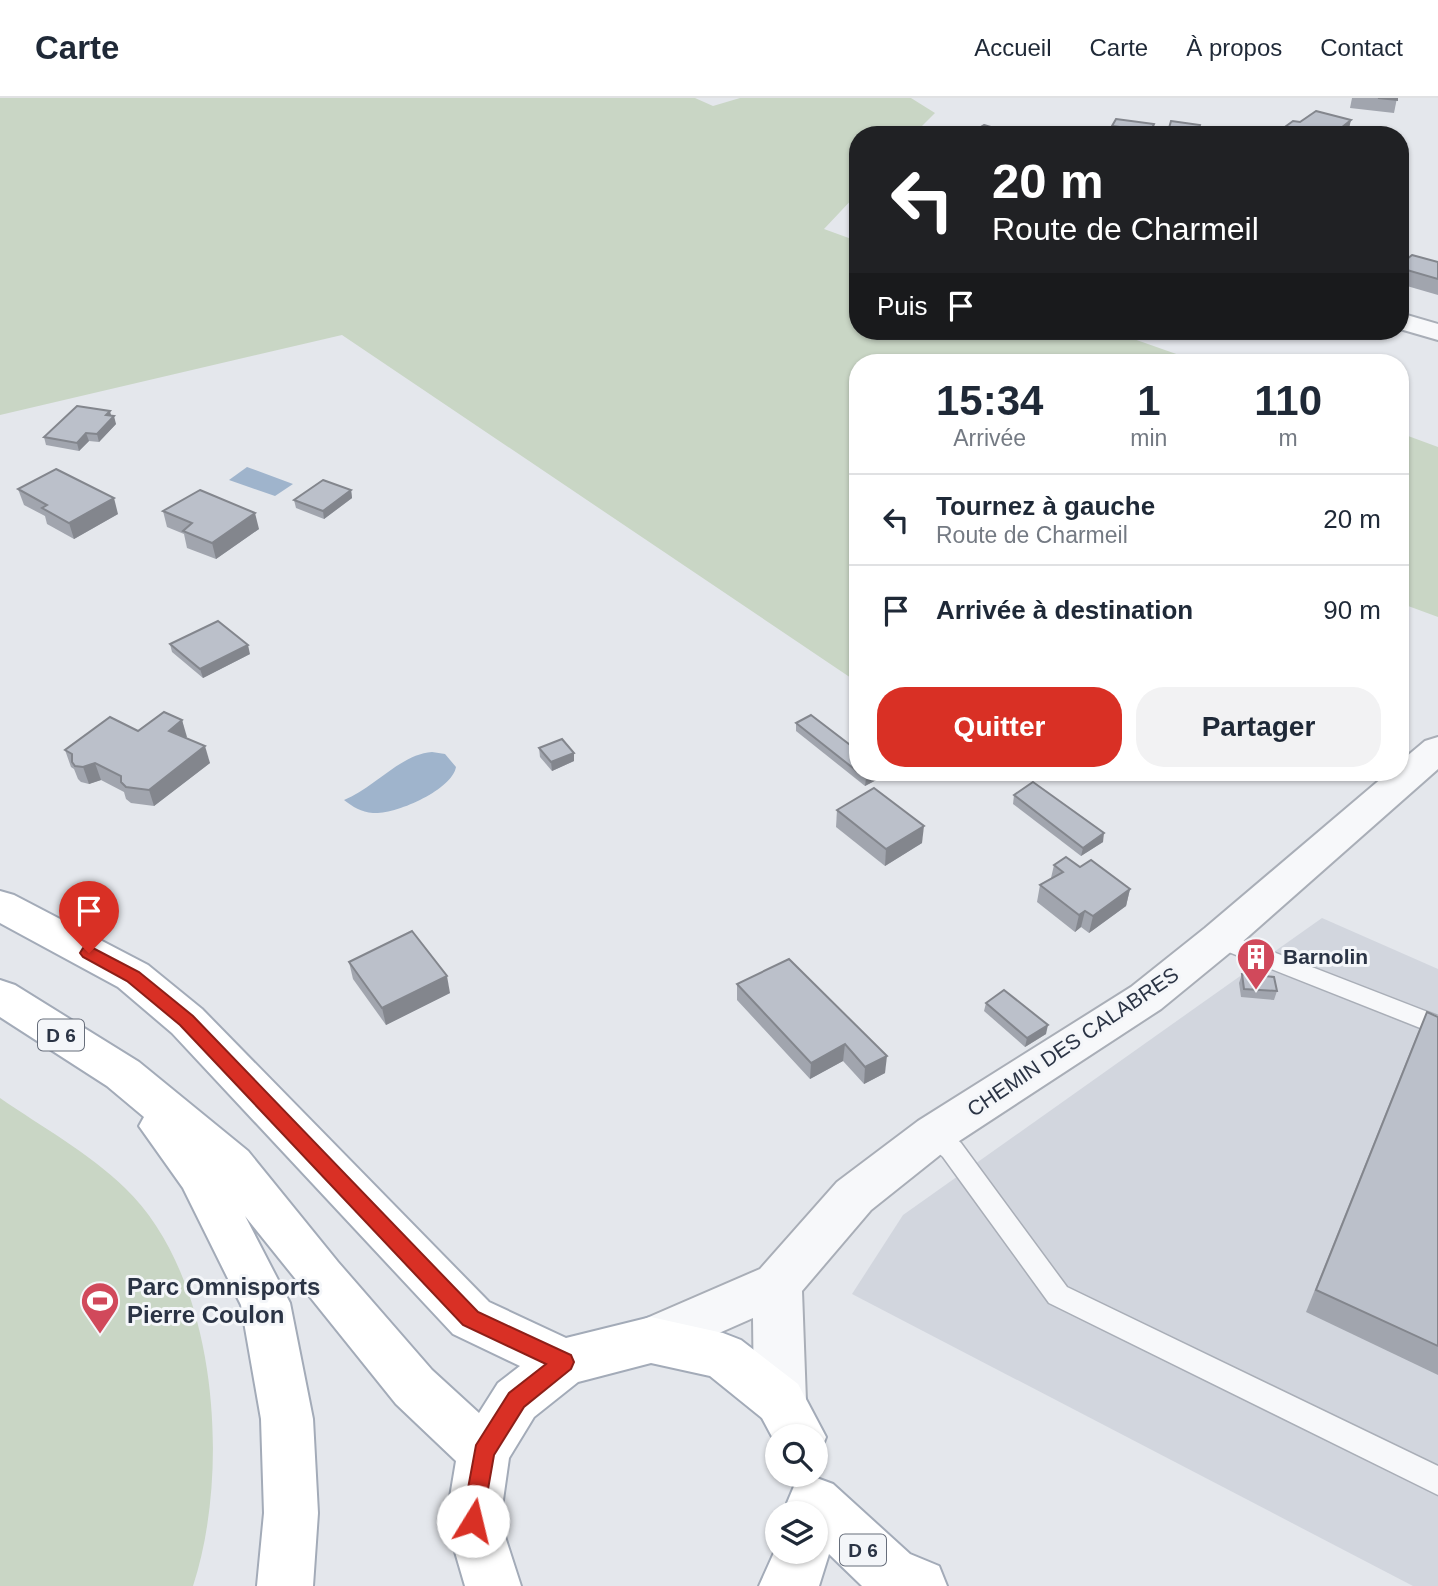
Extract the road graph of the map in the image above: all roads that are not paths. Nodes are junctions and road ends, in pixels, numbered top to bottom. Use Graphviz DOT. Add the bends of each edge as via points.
graph roads {
  1 [pos="1409,324"];
  2 [pos="1438,332"];
  3 [pos="1438,749"];
  4 [pos="1409,774"];
  5 [pos="1401,781"];
  6 [pos="0,905"];
  7 [pos="1219,939"];
  8 [pos="0,996"];
  9 [pos="1438,1026"];
  10 [pos="123,1074"];
  11 [pos="934,1134"];
  12 [pos="777,1284"];
  13 [pos="652,1340"];
  14 [pos="564,1362"];
  15 [pos="790,1419"];
  16 [pos="484,1452"];
  17 [pos="1438,1481"];
  18 [pos="828,1526"];
  19 [pos="798,1564"];
  20 [pos="285,1586"];
  21 [pos="493,1586"];
  22 [pos="787,1586"];
  23 [pos="919,1586"];
  1 -- 2 [label="street"];
  3 -- 4 [label="street, CHEMIN DES CALABRES"];
  5 -- 7 [label="street, CHEMIN DES CALABRES"];
  6 -- 14 [label="main road" via="133,976 187,1021 471,1318"];
  7 -- 9 [label="lane"];
  7 -- 11 [label="street, CHEMIN DES CALABRES" via="1146,998"];
  8 -- 10 [label="main road, D 6"];
  10 -- 16 [label="main road, D 6" via="232,1164 414,1387"];
  10 -- 20 [label="main road" via="199,1174 265,1303 286,1419 291,1513"];
  11 -- 12 [label="street, CHEMIN DES CALABRES" via="854,1196"];
  11 -- 17 [label="lane" via="953,1150 1058,1295"];
  12 -- 13 [label="street, CHEMIN DES CALABRES"];
  12 -- 15 [label="street"];
  13 -- 14 [label="main road"];
  13 -- 15 [label="main road" via="723,1356"];
  14 -- 16 [label="main road" via="516,1400"];
  16 -- 21 [label="main road" via="473,1521"];
  18 -- 23 [label="main road, D 6" via="891,1575"];
  19 -- 22 [label="main road"];
}
